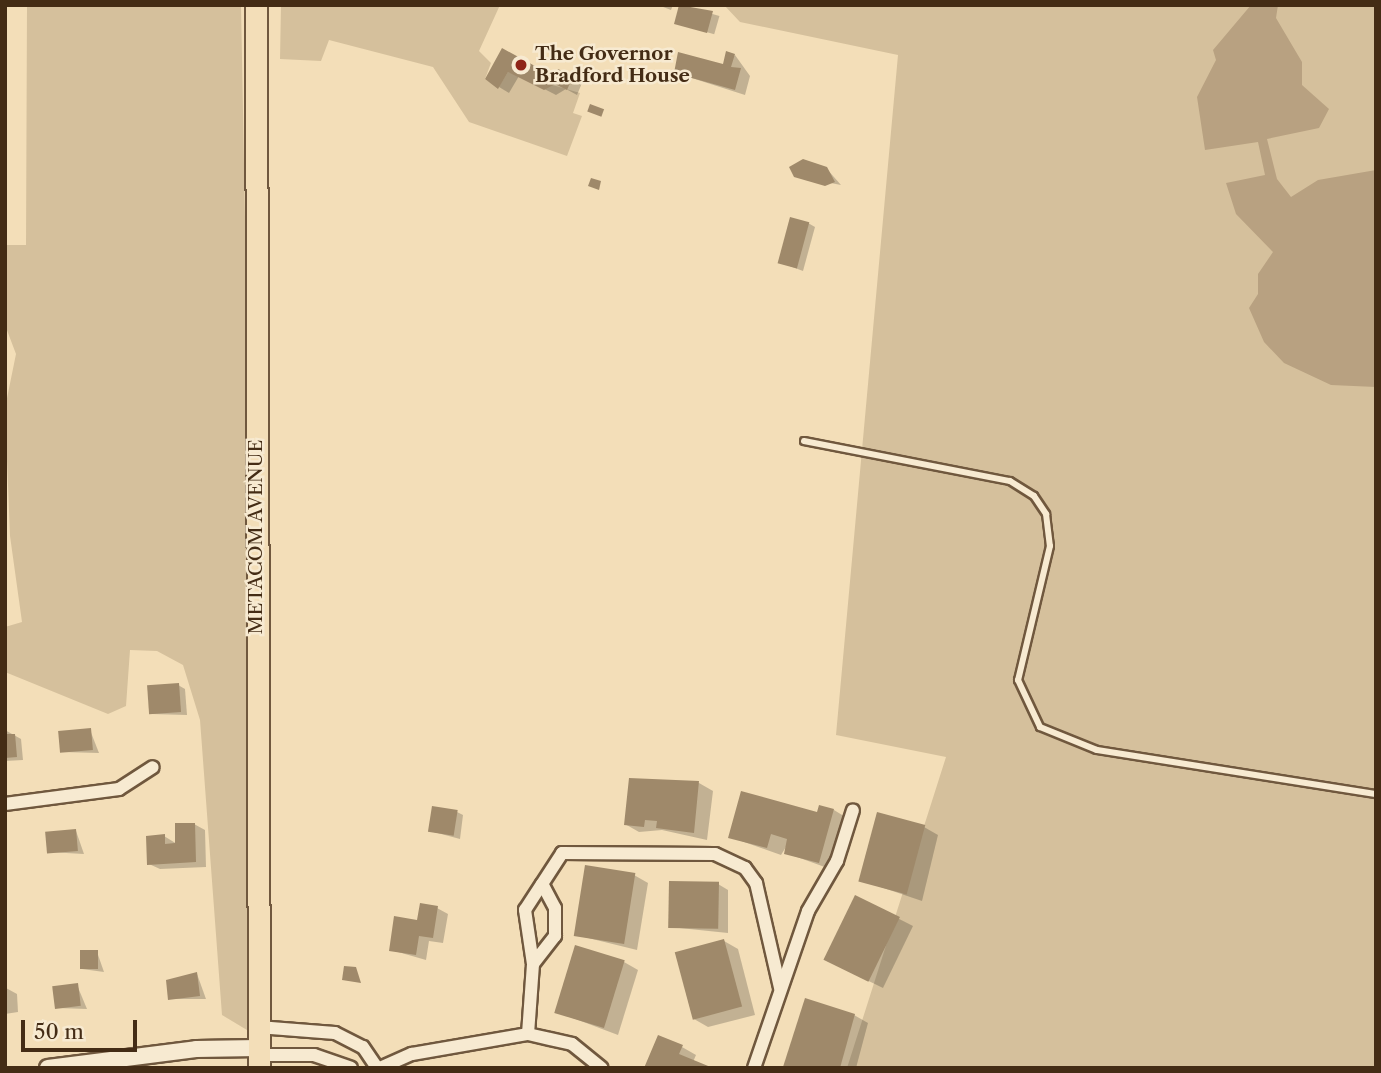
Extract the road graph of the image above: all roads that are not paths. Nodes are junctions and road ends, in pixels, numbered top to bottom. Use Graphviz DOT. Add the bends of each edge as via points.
graph roads {
  1 [pos="256,5"];
  2 [pos="804,441"];
  3 [pos="153,767"];
  4 [pos="1376,794"];
  5 [pos="5,804"];
  6 [pos="853,810"];
  7 [pos="542,884"];
  8 [pos="533,964"];
  9 [pos="780,988"];
  10 [pos="321,1030"];
  11 [pos="528,1034"];
  12 [pos="259,1049"];
  13 [pos="321,1056"];
  14 [pos="48,1068"];
  15 [pos="352,1068"];
  16 [pos="379,1068"];
  17 [pos="602,1068"];
  18 [pos="754,1068"];
  1 -- 12 [label="main road, METACOM AVENUE"];
  2 -- 4 [label="lane" via="1010,481 1034,496 1046,514 1050,546 1018,680 1040,727 1097,750"];
  3 -- 5 [label="street" via="119,789"];
  6 -- 9 [label="street"];
  7 -- 8 [label="street" via="525,910"];
  7 -- 8 [label="street" via="557,923 550,951"];
  7 -- 9 [label="street" via="554,859 570,850 727,856 756,883"];
  8 -- 11 [label="street"];
  9 -- 18 [label="street"];
  10 -- 12 [label="street"];
  10 -- 13 [label="street"];
  10 -- 16 [label="street" via="363,1047"];
  11 -- 16 [label="street" via="412,1054"];
  11 -- 17 [label="street" via="572,1044"];
  12 -- 13 [label="street"];
  12 -- 14 [label="street" via="196,1049"];
  13 -- 15 [label="street"];
}
